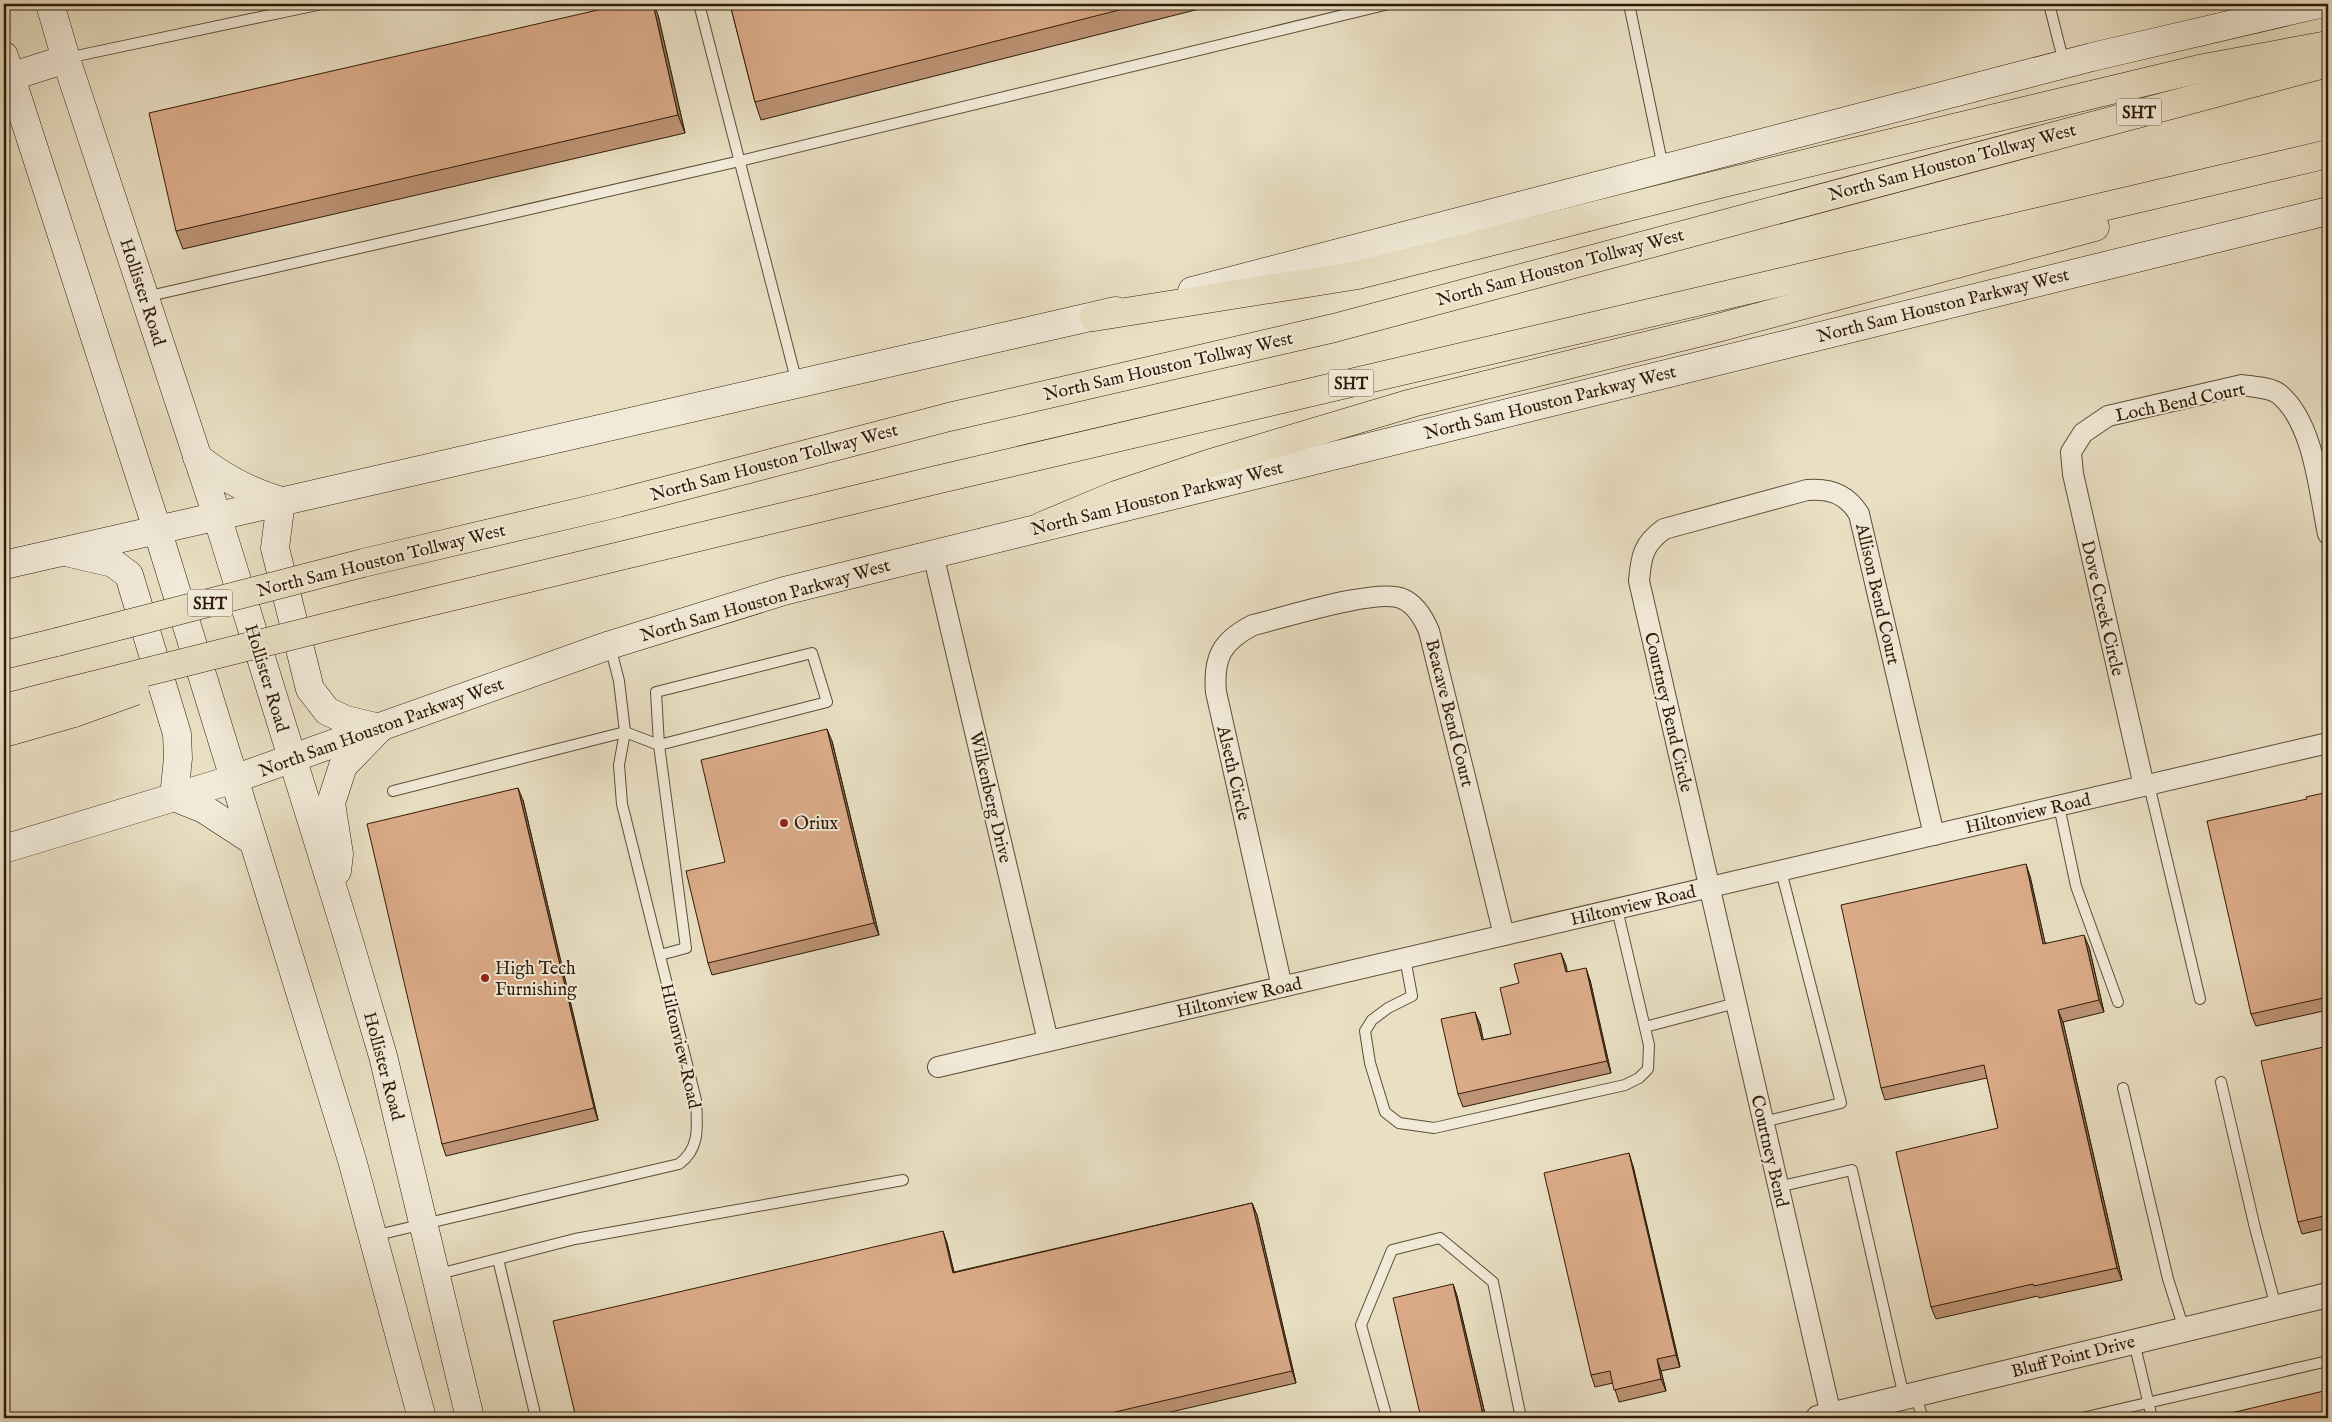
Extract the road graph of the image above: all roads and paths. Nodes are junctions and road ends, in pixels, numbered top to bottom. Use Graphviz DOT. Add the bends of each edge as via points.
graph roads {
  1 [pos="50,4"];
  2 [pos="322,4"];
  3 [pos="699,4"];
  4 [pos="1390,4"];
  5 [pos="1629,4"];
  6 [pos="2049,4"];
  7 [pos="2319,4"];
  8 [pos="2328,45"];
  9 [pos="66,59"];
  10 [pos="2328,63"];
  11 [pos="2065,64"];
  12 [pos="7,66"];
  13 [pos="2328,155"];
  14 [pos="740,161"];
  15 [pos="1663,168"];
  16 [pos="2328,211"];
  17 [pos="144,297"];
  18 [pos="1094,317"];
  19 [pos="797,382"];
  20 [pos="2083,433"];
  21 [pos="197,457"];
  22 [pos="281,501"];
  23 [pos="217,516"];
  24 [pos="1042,526"];
  25 [pos="157,529"];
  26 [pos="2328,534"];
  27 [pos="1651,538"];
  28 [pos="63,551"];
  29 [pos="933,554"];
  30 [pos="4,565"];
  31 [pos="1304,613"];
  32 [pos="610,645"];
  33 [pos="4,656"];
  34 [pos="72,702"];
  35 [pos="4,708"];
  36 [pos="380,728"];
  37 [pos="624,732"];
  38 [pos="4,733"];
  39 [pos="2328,743"];
  40 [pos="659,745"];
  41 [pos="292,759"];
  42 [pos="234,779"];
  43 [pos="2146,785"];
  44 [pos="393,791"];
  45 [pos="174,797"];
  46 [pos="2059,806"];
  47 [pos="1934,835"];
  48 [pos="253,841"];
  49 [pos="4,848"];
  50 [pos="1781,870"];
  51 [pos="1709,887"];
  52 [pos="334,891"];
  53 [pos="1617,909"];
  54 [pos="1504,935"];
  55 [pos="660,955"];
  56 [pos="1405,958"];
  57 [pos="1282,987"];
  58 [pos="2200,999"];
  59 [pos="2118,1002"];
  60 [pos="1736,1003"];
  61 [pos="1645,1027"];
  62 [pos="1048,1041"];
  63 [pos="938,1067"];
  64 [pos="2221,1082"];
  65 [pos="2123,1088"];
  66 [pos="1763,1122"];
  67 [pos="903,1180"];
  68 [pos="1778,1187"];
  69 [pos="423,1223"];
  70 [pos="372,1236"];
  71 [pos="498,1258"];
  72 [pos="434,1275"];
  73 [pos="2328,1295"];
  74 [pos="2276,1307"];
  75 [pos="2184,1330"];
  76 [pos="2134,1342"];
  77 [pos="2328,1361"];
  78 [pos="1910,1396"];
  79 [pos="2148,1403"];
  80 [pos="1827,1417"];
  81 [pos="422,1418"];
  82 [pos="470,1418"];
  83 [pos="536,1418"];
  84 [pos="1387,1418"];
  85 [pos="1521,1418"];
  86 [pos="1923,1418"];
  87 [pos="2082,1418"];
  88 [pos="2152,1418"];
  1 -- 9 [label="main road, Hollister Road"];
  2 -- 9 [label="lane"];
  3 -- 14 [label="lane"];
  4 -- 14 [label="lane"];
  5 -- 15 [label="lane"];
  6 -- 11 [label="lane"];
  7 -- 11 [label="main road"];
  8 -- 18 [label="highway" via="2189,71 1358,275"];
  9 -- 12 [label="main road"];
  9 -- 17 [label="main road, Hollister Road"];
  10 -- 33 [label="highway, North Sam Houston Tollway West / SHT, bridge" via="1334,328 949,417"];
  11 -- 15 [label="main road"];
  12 -- 25 [label="main road"];
  13 -- 24 [label="highway" via="2215,194 2070,234 1701,333 1412,403 1116,495"];
  13 -- 34 [label="highway, SHT, bridge" via="936,480 375,615 273,641"];
  14 -- 17 [label="lane"];
  14 -- 19 [label="lane"];
  15 -- 18 [label="main road"];
  16 -- 24 [label="main road, North Sam Houston Parkway West"];
  17 -- 21 [label="main road, Hollister Road"];
  18 -- 19 [label="main road"];
  19 -- 22 [label="main road"];
  20 -- 26 [label="street, Loch Bend Court" via="2108,416 2242,385 2278,393 2299,417 2310,450"];
  20 -- 43 [label="street, Dove Creek Circle" via="2071,452 2073,474"];
  21 -- 22 [label="main road" via="234,483"];
  21 -- 23 [label="main road, Hollister Road"];
  22 -- 23 [label="main road"];
  22 -- 36 [label="main road" via="275,548 310,690 328,711 346,720"];
  23 -- 25 [label="main road"];
  23 -- 41 [label="main road, Hollister Road"];
  24 -- 29 [label="main road, North Sam Houston Parkway West"];
  25 -- 28 [label="main road"];
  25 -- 42 [label="main road"];
  27 -- 47 [label="street, Allison Bend Court" via="1664,529 1807,490 1823,489 1851,501 1859,514"];
  27 -- 51 [label="street, Courtney Bend Circle" via="1641,558 1639,582"];
  28 -- 30 [label="main road"];
  28 -- 45 [label="main road" via="113,563 129,575 177,734"];
  29 -- 32 [label="main road, North Sam Houston Parkway West" via="784,591"];
  29 -- 62 [label="street, Wilkenberg Drive"];
  31 -- 54 [label="street, Beacave Bend Court" via="1373,596 1403,598 1423,616"];
  31 -- 57 [label="street, Alseth Circle" via="1254,625 1238,633 1225,644 1214,675"];
  32 -- 36 [label="main road, North Sam Houston Parkway West"];
  32 -- 37 [label="lane, Hiltonview Road" via="619,681"];
  34 -- 35 [label="highway, SHT"];
  34 -- 38 [label="highway"];
  36 -- 41 [label="main road, North Sam Houston Parkway West"];
  36 -- 52 [label="main road" via="343,766 331,803 339,854"];
  37 -- 40 [label="lane"];
  37 -- 44 [label="lane"];
  37 -- 55 [label="lane, Hiltonview Road" via="619,764 622,804"];
  39 -- 43 [label="street, Hiltonview Road"];
  40 -- 40 [label="lane" via="656,692 812,653 827,702"];
  40 -- 55 [label="lane" via="686,948"];
  41 -- 42 [label="main road, North Sam Houston Parkway West"];
  41 -- 52 [label="main road, Hollister Road"];
  42 -- 45 [label="main road, North Sam Houston Parkway West"];
  42 -- 48 [label="main road"];
  43 -- 46 [label="street, Hiltonview Road"];
  43 -- 58 [label="lane"];
  45 -- 48 [label="main road" via="204,809"];
  45 -- 49 [label="main road, North Sam Houston Parkway West"];
  46 -- 47 [label="street, Hiltonview Road"];
  46 -- 59 [label="lane" via="2076,886"];
  47 -- 50 [label="street, Hiltonview Road"];
  48 -- 70 [label="main road" via="352,1160"];
  50 -- 51 [label="street, Hiltonview Road"];
  50 -- 66 [label="lane" via="1841,1103"];
  51 -- 53 [label="street, Hiltonview Road"];
  51 -- 60 [label="street, Courtney Bend"];
  52 -- 69 [label="main road, Hollister Road" via="383,1056"];
  53 -- 54 [label="street, Hiltonview Road"];
  53 -- 61 [label="lane"];
  54 -- 56 [label="street, Hiltonview Road"];
  55 -- 69 [label="lane, Hiltonview Road" via="696,1100 697,1130 691,1155 679,1164"];
  56 -- 57 [label="street, Hiltonview Road"];
  56 -- 61 [label="lane" via="1412,996 1372,1020 1366,1031 1370,1063 1385,1112 1399,1123 1434,1128 1625,1085 1648,1069 1649,1045"];
  57 -- 62 [label="street, Hiltonview Road"];
  60 -- 61 [label="lane"];
  60 -- 66 [label="street, Courtney Bend"];
  62 -- 63 [label="street, Hiltonview Road"];
  64 -- 74 [label="lane"];
  65 -- 75 [label="lane" via="2168,1279"];
  66 -- 68 [label="street, Courtney Bend"];
  67 -- 71 [label="lane" via="575,1239"];
  68 -- 78 [label="lane" via="1852,1170"];
  68 -- 80 [label="street, Courtney Bend"];
  69 -- 70 [label="lane, Hiltonview Road"];
  69 -- 72 [label="main road, Hollister Road"];
  70 -- 81 [label="main road"];
  71 -- 72 [label="lane"];
  71 -- 83 [label="lane"];
  72 -- 82 [label="main road, Hollister Road"];
  73 -- 74 [label="street, Bluff Point Drive"];
  74 -- 75 [label="street, Bluff Point Drive"];
  75 -- 76 [label="street, Bluff Point Drive"];
  76 -- 78 [label="street, Bluff Point Drive"];
  76 -- 79 [label="lane"];
  77 -- 79 [label="lane"];
  78 -- 80 [label="street, Bluff Point Drive"];
  78 -- 86 [label="lane"];
  79 -- 87 [label="lane"];
  79 -- 88 [label="lane"];
  84 -- 85 [label="lane" via="1361,1325 1392,1250 1440,1238 1493,1282"];
}
